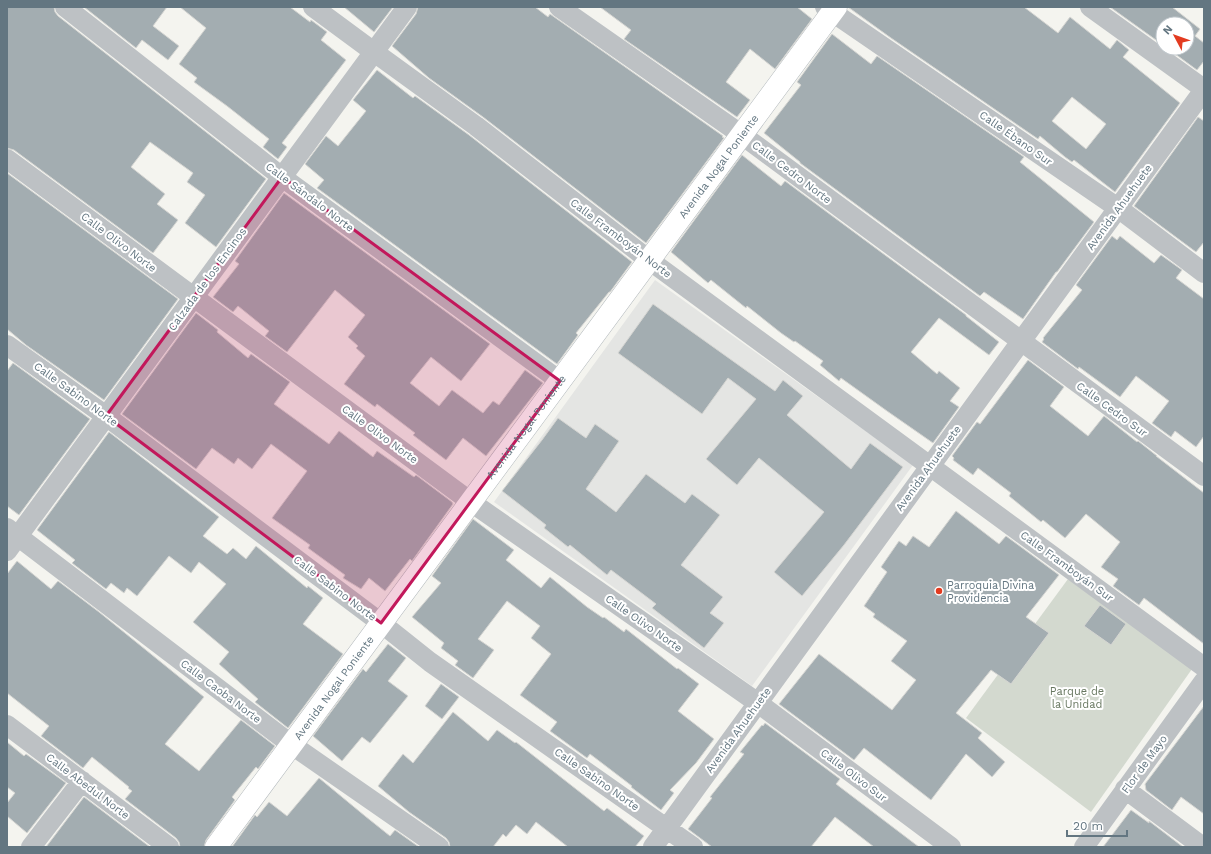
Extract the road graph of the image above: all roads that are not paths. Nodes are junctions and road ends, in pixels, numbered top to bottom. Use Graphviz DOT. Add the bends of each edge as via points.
graph roads {
  1 [pos="65,7"];
  2 [pos="313,7"];
  3 [pos="407,7"];
  4 [pos="559,7"];
  5 [pos="1090,7"];
  6 [pos="831,9"];
  7 [pos="374,52"];
  8 [pos="1204,90"];
  9 [pos="742,135"];
  10 [pos="7,159"];
  11 [pos="282,177"];
  12 [pos="1118,208"];
  13 [pos="649,260"];
  14 [pos="1204,273"];
  15 [pos="193,297"];
  16 [pos="1021,342"];
  17 [pos="7,345"];
  18 [pos="560,381"];
  19 [pos="106,416"];
  20 [pos="930,466"];
  21 [pos="1204,476"];
  22 [pos="471,502"];
  23 [pos="11,538"];
  24 [pos="381,623"];
  25 [pos="1204,667"];
  26 [pos="1204,681"];
  27 [pos="758,703"];
  28 [pos="7,725"];
  29 [pos="292,745"];
  30 [pos="82,781"];
  31 [pos="1125,789"];
  32 [pos="667,828"];
  33 [pos="31,847"];
  34 [pos="169,847"];
  35 [pos="216,847"];
  36 [pos="439,847"];
  37 [pos="653,847"];
  38 [pos="693,847"];
  39 [pos="951,847"];
  40 [pos="1084,847"];
  41 [pos="1203,847"];
  1 -- 11 [label="street, Calle Sándalo Norte"];
  2 -- 7 [label="street, Calle Framboyán Norte"];
  3 -- 7 [label="street, Calzada de los Encinos"];
  4 -- 9 [label="street, Calle Cedro Norte"];
  5 -- 8 [label="street"];
  6 -- 9 [label="street, Avenida Nogal Poniente"];
  6 -- 12 [label="street, Calle Ébano Sur"];
  7 -- 11 [label="street, Calzada de los Encinos"];
  7 -- 13 [label="street, Calle Framboyán Norte" via="476,126"];
  8 -- 12 [label="street, Avenida Ahuehuete"];
  9 -- 13 [label="street, Avenida Nogal Poniente"];
  9 -- 16 [label="street, Calle Cedro Norte"];
  10 -- 15 [label="street, Calle Olivo Norte"];
  11 -- 15 [label="street, Calzada de los Encinos"];
  11 -- 18 [label="street, Calle Sándalo Norte"];
  12 -- 14 [label="street, Calle Ébano Sur"];
  12 -- 16 [label="street, Avenida Ahuehuete"];
  13 -- 18 [label="street, Avenida Nogal Poniente"];
  13 -- 20 [label="street, Calle Framboyán Norte"];
  15 -- 19 [label="street, Calzada de los Encinos"];
  15 -- 22 [label="street, Calle Olivo Norte"];
  16 -- 20 [label="street, Avenida Ahuehuete"];
  16 -- 21 [label="street, Calle Cedro Sur"];
  17 -- 19 [label="street, Calle Sabino Norte"];
  18 -- 22 [label="street, Avenida Nogal Poniente"];
  19 -- 23 [label="street, Calzada de los Encinos"];
  19 -- 24 [label="street, Calle Sabino Norte"];
  20 -- 25 [label="street, Calle Framboyán Sur"];
  20 -- 27 [label="street, Avenida Ahuehuete"];
  22 -- 24 [label="street, Avenida Nogal Poniente"];
  22 -- 27 [label="street, Calle Olivo Norte"];
  23 -- 29 [label="street, Calle Caoba Norte"];
  24 -- 29 [label="street, Avenida Nogal Poniente"];
  24 -- 32 [label="street, Calle Sabino Norte" via="430,662"];
  26 -- 31 [label="street, Flor de Mayo"];
  27 -- 32 [label="street, Avenida Ahuehuete"];
  27 -- 39 [label="street, Calle Olivo Sur"];
  28 -- 30 [label="street, Calle Abedul Norte"];
  29 -- 35 [label="street, Avenida Nogal Poniente"];
  29 -- 36 [label="street, Calle Caoba Norte"];
  30 -- 33 [label="street"];
  30 -- 34 [label="street, Calle Abedul Norte"];
  31 -- 40 [label="street, Flor de Mayo"];
  31 -- 41 [label="street"];
  32 -- 37 [label="street, Avenida Ahuehuete"];
  32 -- 38 [label="street, Calle Sabino Norte"];
}
